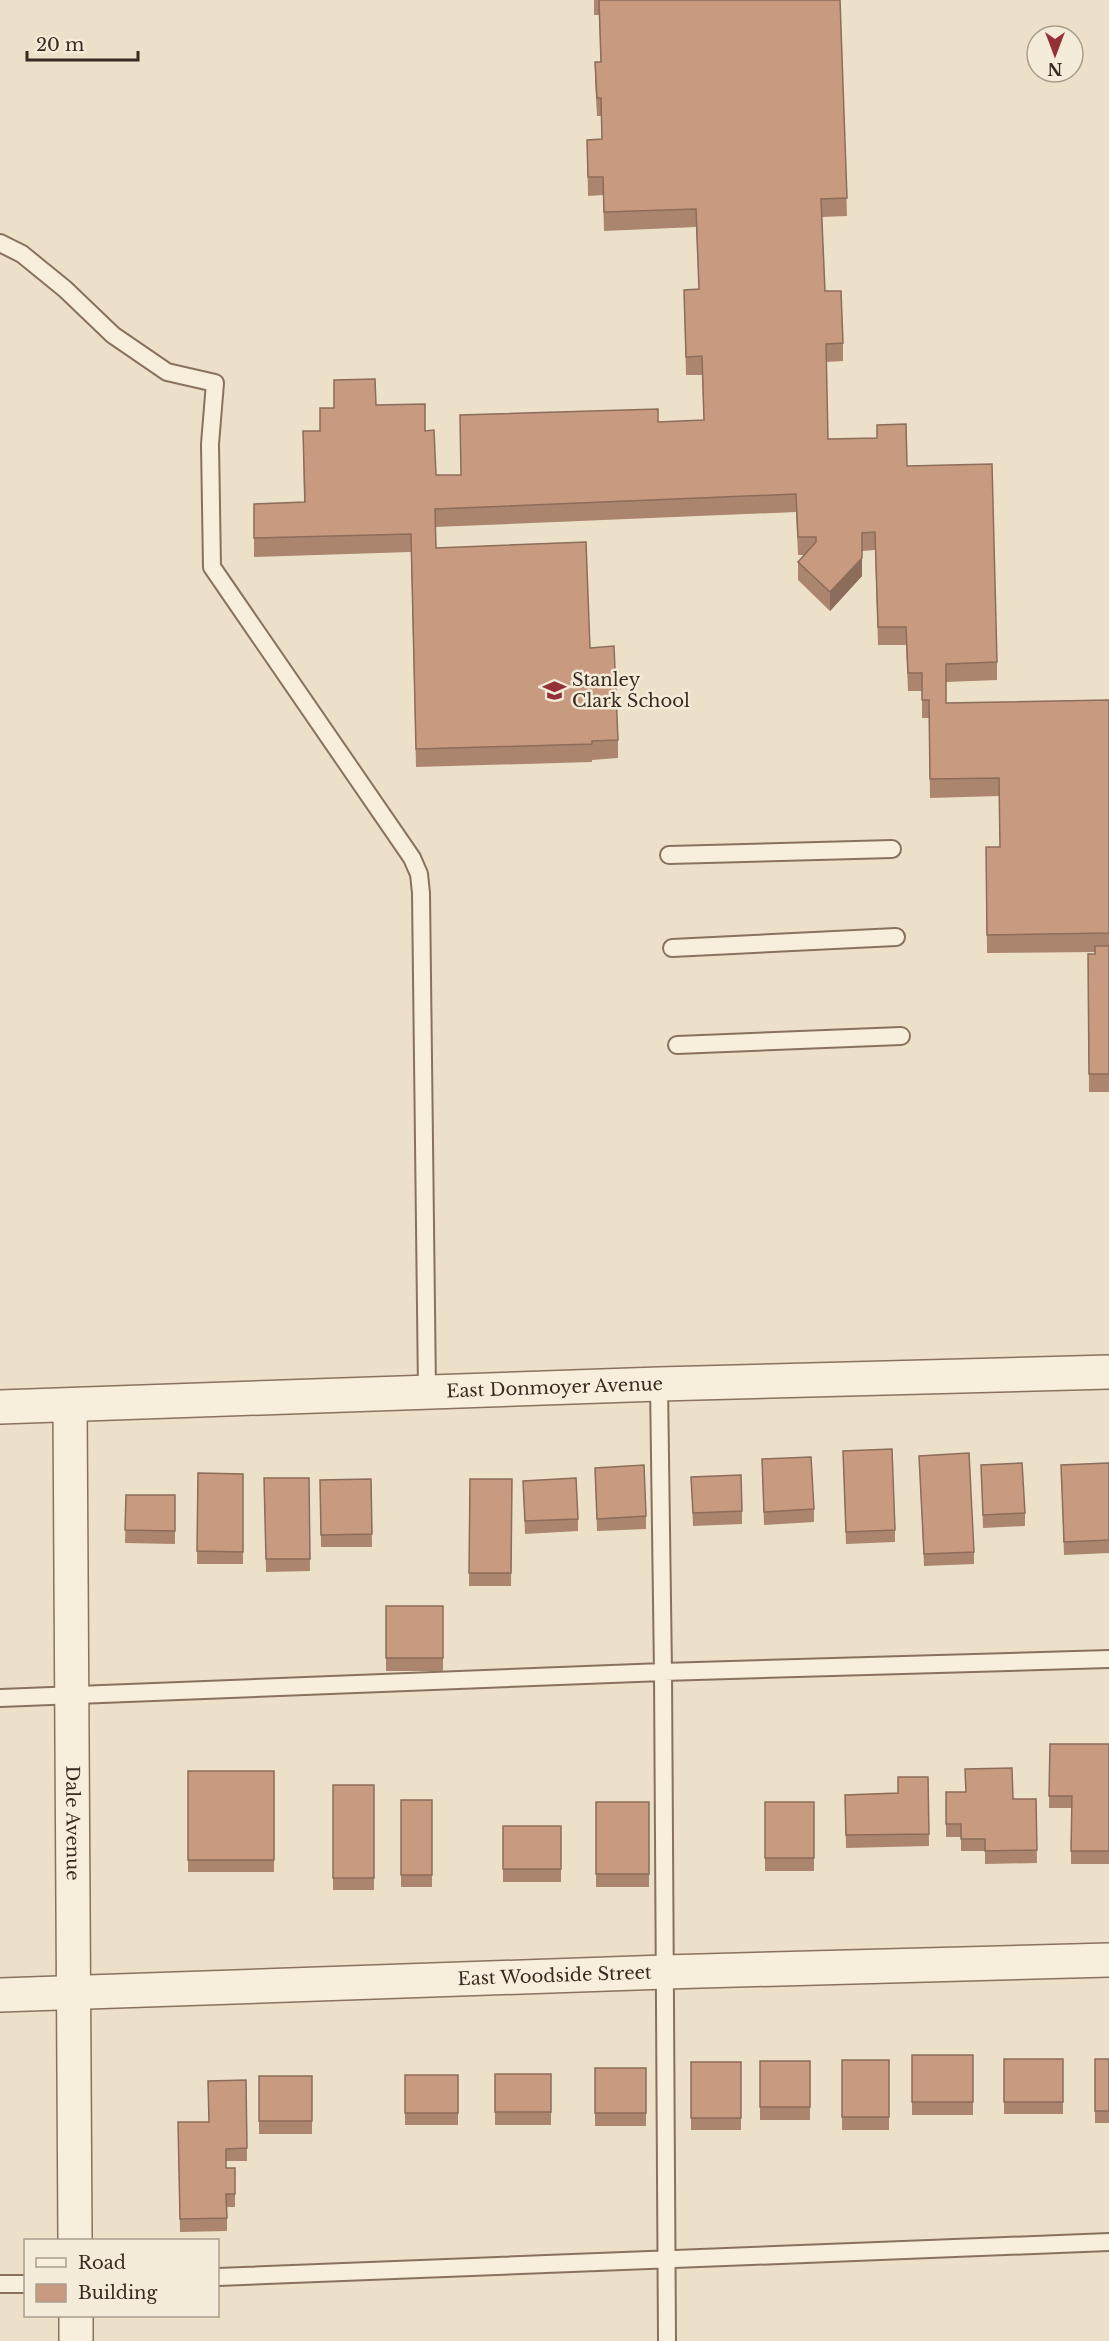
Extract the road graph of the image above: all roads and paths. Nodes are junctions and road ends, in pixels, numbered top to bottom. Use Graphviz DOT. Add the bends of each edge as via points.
graph roads {
  1 [pos="0,243"];
  2 [pos="892,849"];
  3 [pos="669,855"];
  4 [pos="896,937"];
  5 [pos="672,948"];
  6 [pos="901,1036"];
  7 [pos="677,1045"];
  8 [pos="1109,1372"];
  9 [pos="659,1384"];
  10 [pos="427,1391"];
  11 [pos="70,1405"];
  12 [pos="0,1407"];
  13 [pos="1109,1659"];
  14 [pos="663,1672"];
  15 [pos="72,1697"];
  16 [pos="0,1698"];
  17 [pos="1109,1960"];
  18 [pos="665,1972"];
  19 [pos="72,1993"];
  20 [pos="0,1995"];
  21 [pos="75,2239"];
  22 [pos="1109,2242"];
  23 [pos="666,2259"];
  24 [pos="219,2277"];
  25 [pos="0,2284"];
  26 [pos="24,2284"];
  27 [pos="76,2317"];
  28 [pos="76,2341"];
  29 [pos="667,2341"];
  1 -- 10 [label="lane" via="22,254 113,335 167,372 215,382 210,444 212,567 412,858 419,874"];
  2 -- 3 [label="lane"];
  4 -- 5 [label="lane"];
  6 -- 7 [label="lane"];
  8 -- 9 [label="street, East Donmoyer Avenue"];
  9 -- 10 [label="street, East Donmoyer Avenue"];
  9 -- 14 [label="lane"];
  10 -- 11 [label="street, East Donmoyer Avenue"];
  11 -- 12 [label="street, East Donmoyer Avenue"];
  11 -- 15 [label="street, Dale Avenue"];
  13 -- 14 [label="lane"];
  14 -- 15 [label="lane"];
  14 -- 18 [label="lane"];
  15 -- 16 [label="lane"];
  15 -- 19 [label="street, Dale Avenue"];
  17 -- 18 [label="street, East Woodside Street"];
  18 -- 19 [label="street, East Woodside Street"];
  18 -- 23 [label="lane"];
  19 -- 20 [label="street, East Woodside Street"];
  19 -- 21 [label="street, Dale Avenue"];
  22 -- 23 [label="lane"];
  23 -- 24 [label="lane"];
  23 -- 29 [label="lane"];
  25 -- 26 [label="lane"];
  27 -- 28 [label="street"];
}
